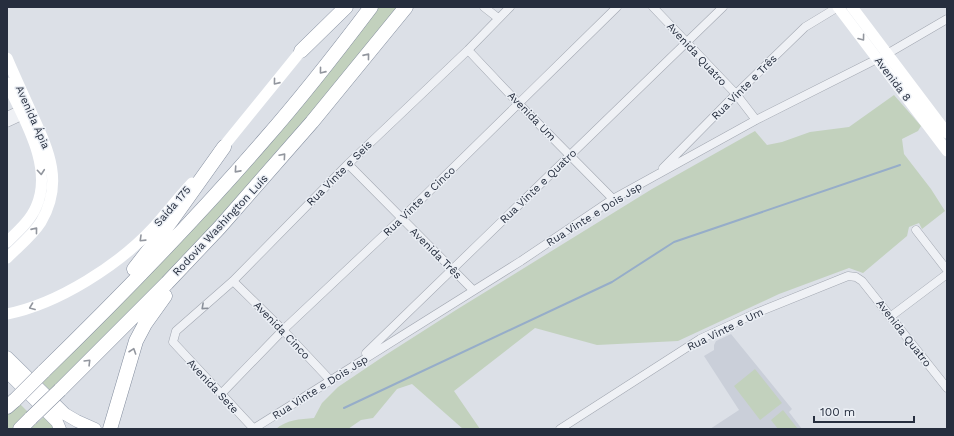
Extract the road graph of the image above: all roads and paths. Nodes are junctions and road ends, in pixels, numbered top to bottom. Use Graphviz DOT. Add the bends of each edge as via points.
graph roads {
  1 [pos="336,7"];
  2 [pos="346,7"];
  3 [pos="371,7"];
  4 [pos="406,7"];
  5 [pos="484,7"];
  6 [pos="510,7"];
  7 [pos="617,7"];
  8 [pos="653,7"];
  9 [pos="723,7"];
  10 [pos="838,7"];
  11 [pos="852,7"];
  12 [pos="498,18"];
  13 [pos="947,19"];
  14 [pos="686,42"];
  15 [pos="468,50"];
  16 [pos="301,52"];
  17 [pos="882,56"];
  18 [pos="7,58"];
  19 [pos="7,84"];
  20 [pos="736,94"];
  21 [pos="519,104"];
  22 [pos="20,113"];
  23 [pos="7,116"];
  24 [pos="756,120"];
  25 [pos="7,123"];
  26 [pos="944,132"];
  27 [pos="224,147"];
  28 [pos="947,151"];
  29 [pos="570,156"];
  30 [pos="348,164"];
  31 [pos="656,176"];
  32 [pos="613,199"];
  33 [pos="402,218"];
  34 [pos="220,227"];
  35 [pos="916,230"];
  36 [pos="7,242"];
  37 [pos="7,258"];
  38 [pos="451,269"];
  39 [pos="947,270"];
  40 [pos="947,274"];
  41 [pos="860,279"];
  42 [pos="233,281"];
  43 [pos="473,290"];
  44 [pos="7,314"];
  45 [pos="890,317"];
  46 [pos="93,323"];
  47 [pos="283,330"];
  48 [pos="173,342"];
  49 [pos="7,357"];
  50 [pos="354,365"];
  51 [pos="7,372"];
  52 [pos="330,380"];
  53 [pos="947,388"];
  54 [pos="221,394"];
  55 [pos="11,404"];
  56 [pos="20,429"];
  57 [pos="60,429"];
  58 [pos="95,429"];
  59 [pos="110,429"];
  60 [pos="254,429"];
  61 [pos="560,429"];
  1 -- 16 [label="street, Saída 175"];
  2 -- 16 [label="highway"];
  3 -- 46 [label="highway, one-way" via="266,138"];
  34 -- 4 [label="highway, Rodovia Washington Luís, one-way" via="322,110"];
  5 -- 12 [label="street"];
  6 -- 12 [label="street, Rua Vinte e Seis"];
  7 -- 21 [label="street, Rua Vinte e Cinco"];
  8 -- 14 [label="street, Avenida Quatro"];
  9 -- 14 [label="street, Rua Vinte e Quatro"];
  10 -- 17 [label="street, Avenida 8, one-way"];
  10 -- 20 [label="street, Rua Vinte e Três" via="805,27"];
  11 -- 17 [label="street"];
  12 -- 15 [label="street, Rua Vinte e Seis"];
  13 -- 17 [label="street, Rua Vinte e Dois Jsp"];
  14 -- 20 [label="street, Avenida Quatro"];
  14 -- 29 [label="street, Rua Vinte e Quatro"];
  15 -- 21 [label="street, Avenida Um"];
  15 -- 30 [label="street, Rua Vinte e Seis"];
  16 -- 27 [label="street, Saída 175, one-way"];
  17 -- 24 [label="street, Rua Vinte e Dois Jsp"];
  17 -- 26 [label="street"];
  37 -- 18 [label="street, Avenida Ápia, one-way" via="40,223 52,192 51,159"];
  19 -- 22 [label="street, Avenida Ápia"];
  20 -- 24 [label="street, Avenida Quatro"];
  20 -- 31 [label="street, Rua Vinte e Três"];
  21 -- 29 [label="street, Avenida Um"];
  21 -- 33 [label="street, Rua Vinte e Cinco"];
  22 -- 23 [label="street"];
  22 -- 25 [label="street"];
  22 -- 36 [label="street, Avenida Ápia, one-way" via="34,142 40,162 41,192 36,208 23,227"];
  24 -- 31 [label="street, Rua Vinte e Dois Jsp"];
  26 -- 28 [label="street"];
  27 -- 44 [label="street, Saída 175, one-way" via="154,227 114,263 59,296 22,311"];
  27 -- 46 [label="highway"];
  29 -- 32 [label="street, Avenida Um"];
  29 -- 38 [label="street, Rua Vinte e Quatro"];
  30 -- 33 [label="street, Avenida Três"];
  30 -- 42 [label="street, Rua Vinte e Seis"];
  31 -- 32 [label="street, Rua Vinte e Dois Jsp"];
  32 -- 43 [label="street, Rua Vinte e Dois Jsp"];
  33 -- 38 [label="street, Avenida Três"];
  33 -- 47 [label="street, Rua Vinte e Cinco"];
  56 -- 34 [label="highway, Rodovia Washington Luís, one-way, bridge"];
  59 -- 34 [label="highway, one-way" via="129,362 145,324"];
  35 -- 39 [label="street"];
  38 -- 43 [label="street, Avenida Três"];
  38 -- 50 [label="street, Rua Vinte e Quatro"];
  40 -- 45 [label="street"];
  41 -- 45 [label="street, Avenida Quatro"];
  41 -- 61 [label="street, Rua Vinte e Um" via="853,276 842,277 701,338"];
  42 -- 47 [label="street, Avenida Cinco"];
  42 -- 48 [label="street, Rua Vinte e Seis, one-way" via="176,331"];
  43 -- 50 [label="street, Rua Vinte e Dois Jsp"];
  45 -- 53 [label="street, Avenida Quatro"];
  46 -- 55 [label="highway, bridge"];
  47 -- 52 [label="street, Avenida Cinco"];
  47 -- 54 [label="street, Rua Vinte e Cinco"];
  48 -- 54 [label="street, Avenida Sete"];
  49 -- 58 [label="main road" via="65,414"];
  50 -- 52 [label="street, Rua Vinte e Dois Jsp"];
  51 -- 57 [label="main road" via="57,422"];
  52 -- 60 [label="street, Rua Vinte e Dois Jsp"];
  54 -- 60 [label="street, Avenida Sete"];
}
